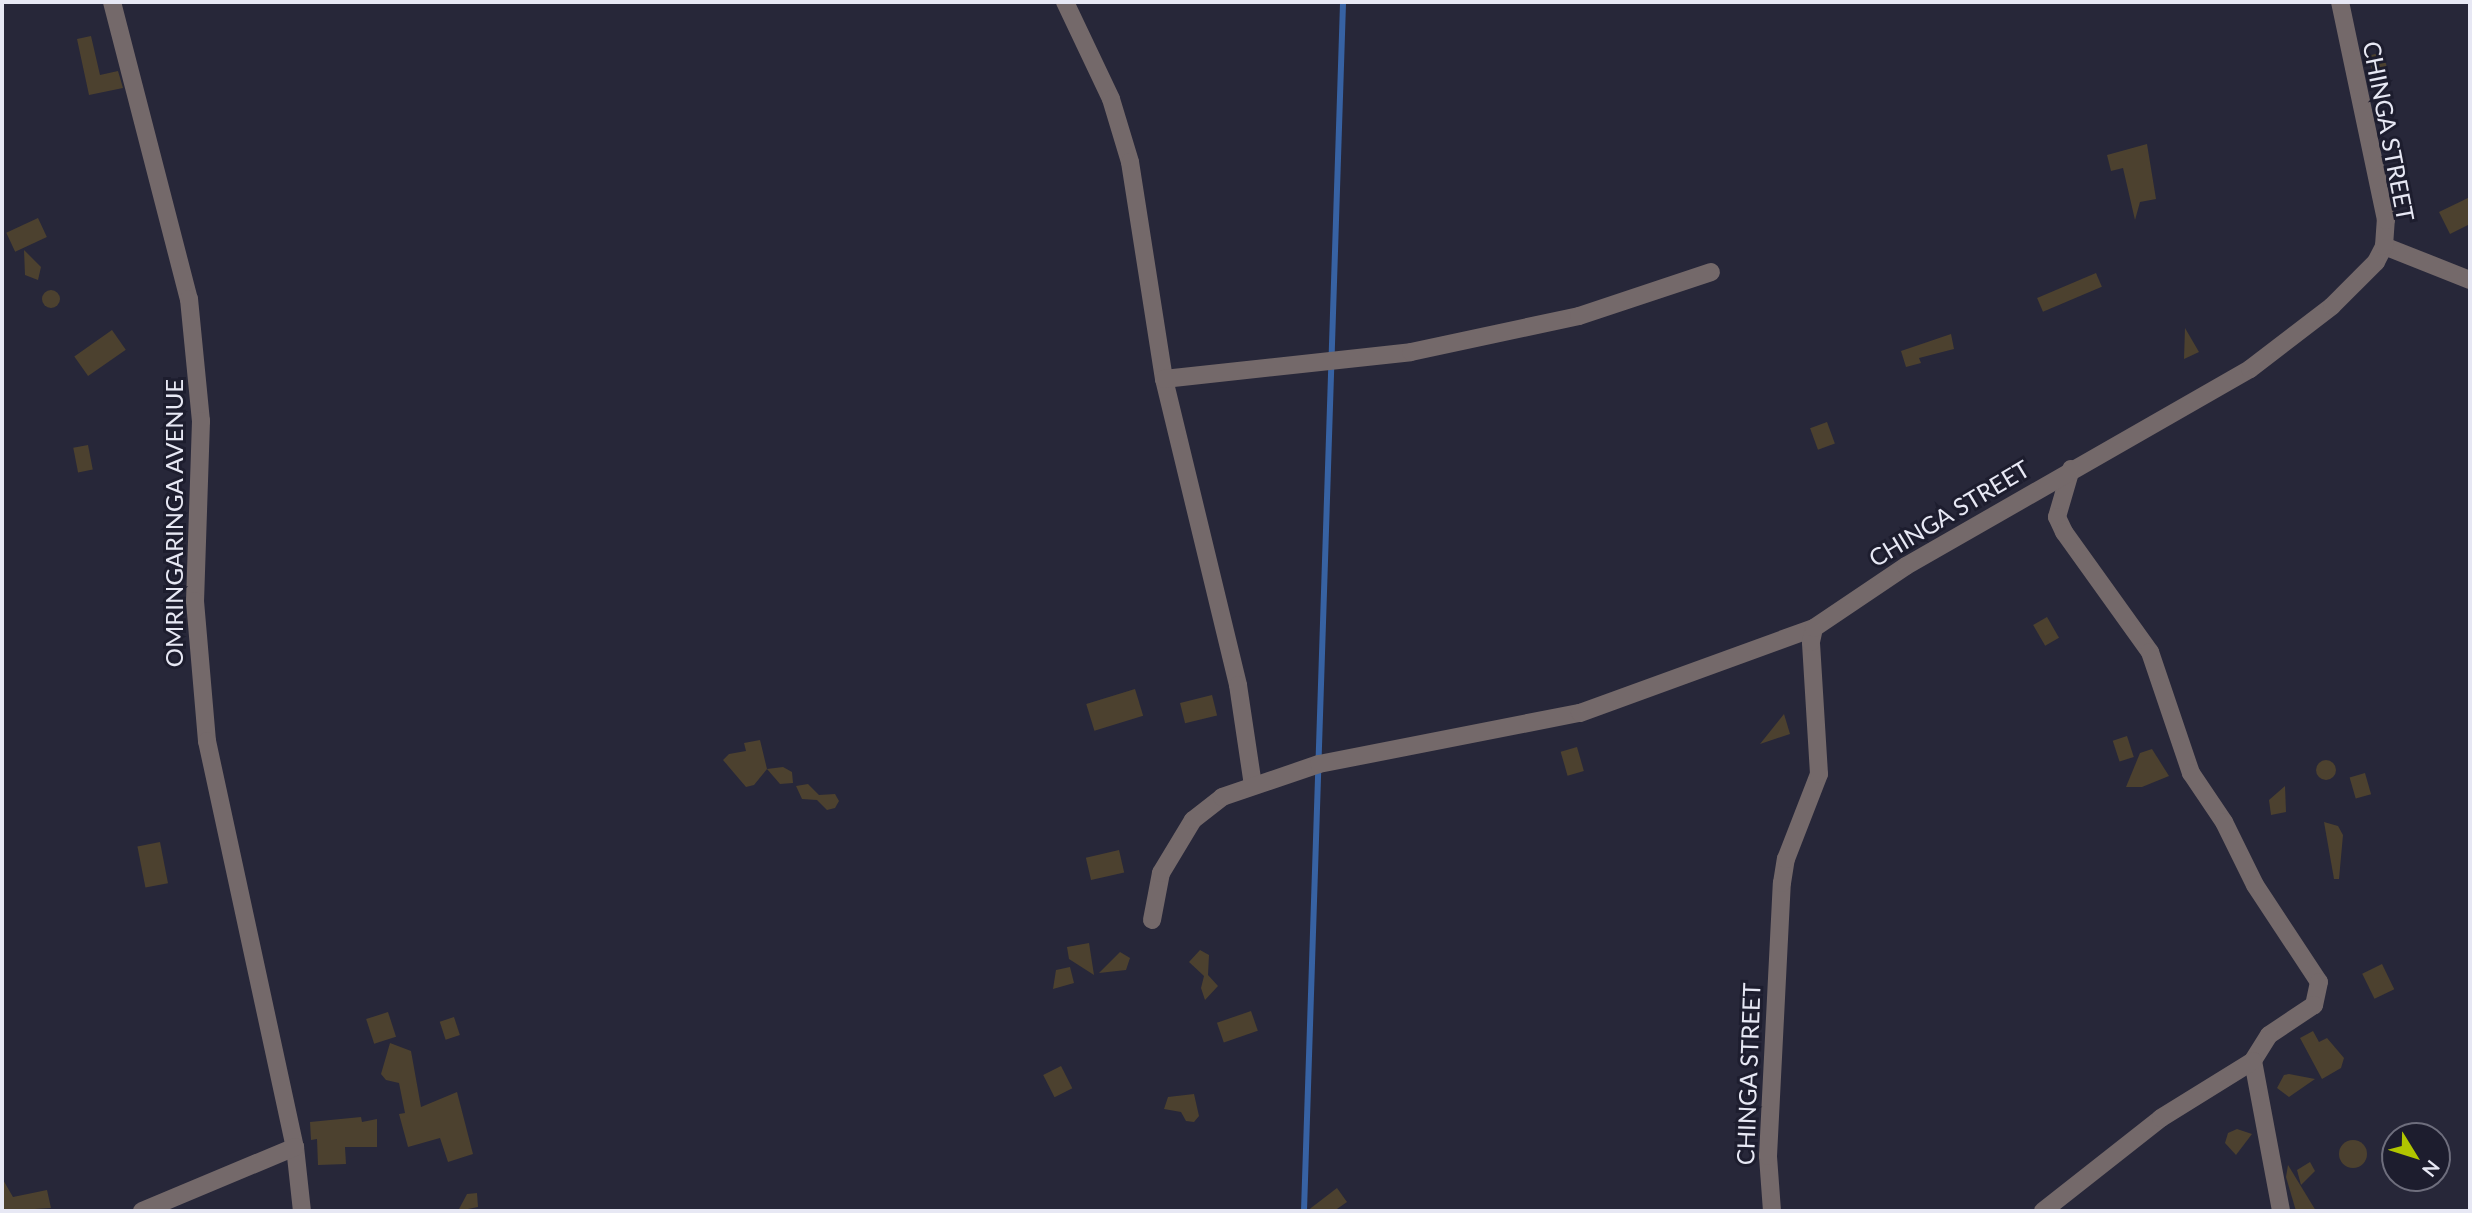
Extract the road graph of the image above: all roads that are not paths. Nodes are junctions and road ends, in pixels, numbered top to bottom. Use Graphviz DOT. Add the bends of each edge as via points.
graph roads {
  1 [pos="112,2"];
  2 [pos="1065,2"];
  3 [pos="2340,2"];
  4 [pos="2384,246"];
  5 [pos="1711,272"];
  6 [pos="2470,280"];
  7 [pos="1164,379"];
  8 [pos="2071,469"];
  9 [pos="1814,628"];
  10 [pos="1252,785"];
  11 [pos="1152,920"];
  12 [pos="2253,1061"];
  13 [pos="295,1147"];
  14 [pos="142,1211"];
  15 [pos="302,1211"];
  16 [pos="1772,1211"];
  17 [pos="2043,1211"];
  18 [pos="2281,1211"];
  1 -- 13 [label="street, OMRINGARINGA AVENUE" via="189,299 201,421 195,601 207,741"];
  2 -- 7 [label="street" via="1111,99 1130,162"];
  3 -- 4 [label="street, CHINGA STREET" via="2382,199"];
  4 -- 6 [label="street"];
  4 -- 8 [label="street, CHINGA STREET" via="2351,289 2261,362"];
  5 -- 7 [label="street" via="1579,316 1410,352"];
  7 -- 10 [label="street" via="1238,685"];
  8 -- 9 [label="street, CHINGA STREET" via="1906,566"];
  8 -- 12 [label="street" via="2057,517 2064,532 2150,652 2191,773 2224,822 2255,885 2319,982 2314,1005 2269,1035"];
  9 -- 10 [label="street" via="1580,713 1368,753"];
  9 -- 16 [label="street, CHINGA STREET" via="1819,774 1786,859 1782,883 1768,1156"];
  10 -- 11 [label="street" via="1222,797 1193,820 1161,873"];
  12 -- 17 [label="street" via="2161,1118"];
  12 -- 18 [label="street"];
  13 -- 14 [label="street"];
  13 -- 15 [label="street, OMRINGARINGA AVENUE"];
}
